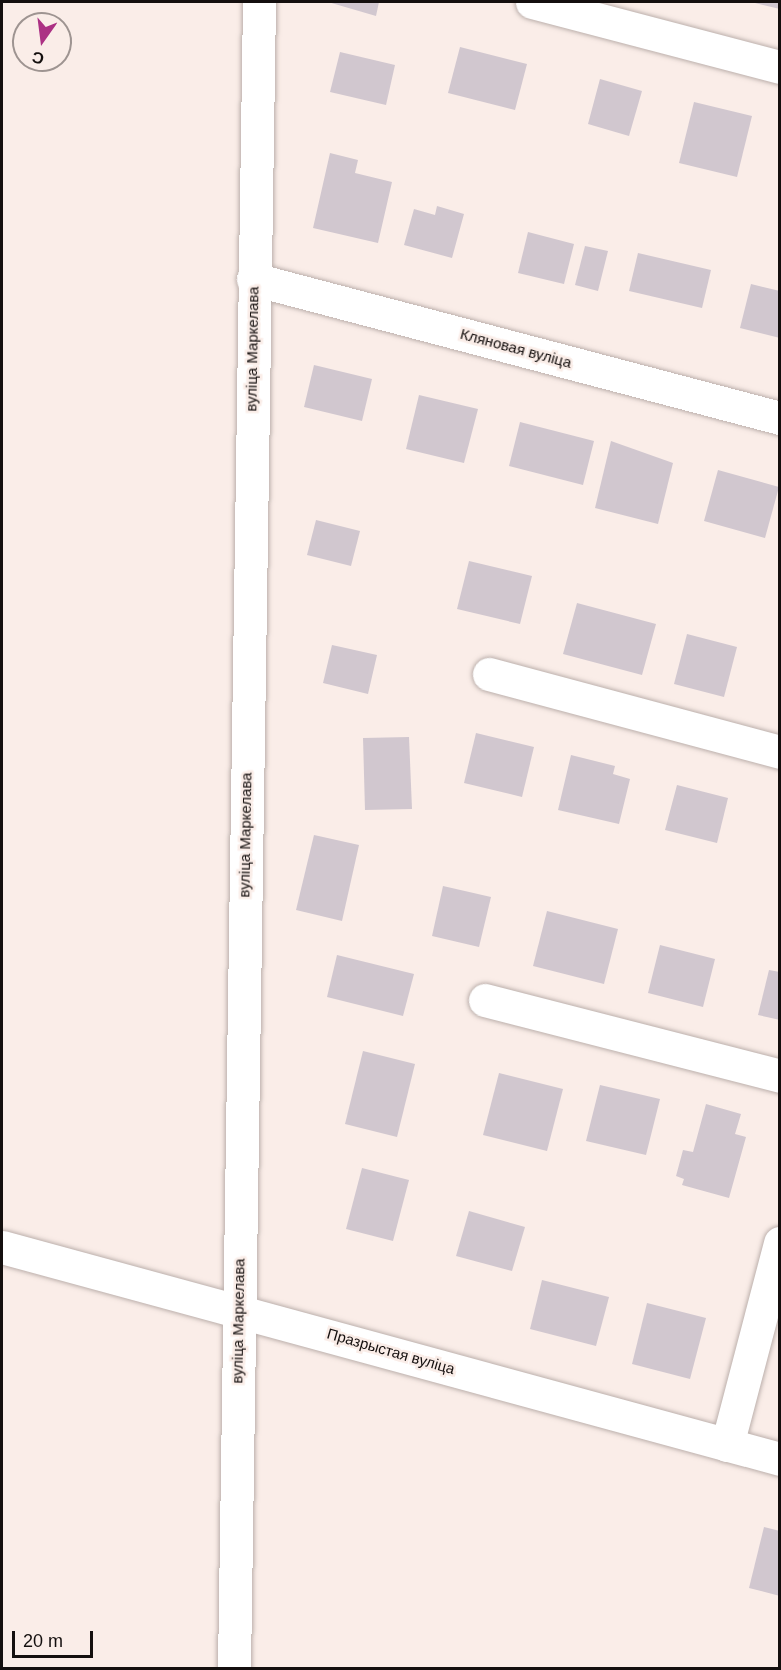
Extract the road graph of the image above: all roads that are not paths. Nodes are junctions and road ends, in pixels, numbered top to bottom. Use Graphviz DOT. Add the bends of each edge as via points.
graph roads {
  1 [pos="259,2"];
  2 [pos="532,2"];
  3 [pos="780,67"];
  4 [pos="253,279"];
  5 [pos="780,418"];
  6 [pos="489,674"];
  7 [pos="780,752"];
  8 [pos="485,1000"];
  9 [pos="780,1076"];
  10 [pos="780,1243"];
  11 [pos="2,1247"];
  12 [pos="238,1308"];
  13 [pos="727,1445"];
  14 [pos="780,1459"];
  15 [pos="234,1668"];
  1 -- 4 [label="street, вуліца Маркелава"];
  2 -- 3 [label="street"];
  4 -- 5 [label="street, Кляновая вуліца"];
  4 -- 12 [label="street, вуліца Маркелава"];
  6 -- 7 [label="street"];
  8 -- 9 [label="street"];
  10 -- 13 [label="street"];
  11 -- 12 [label="street, Празрыстая вуліца"];
  12 -- 13 [label="street, Празрыстая вуліца"];
  12 -- 15 [label="street, вуліца Маркелава"];
  13 -- 14 [label="street, Празрыстая вуліца"];
}
